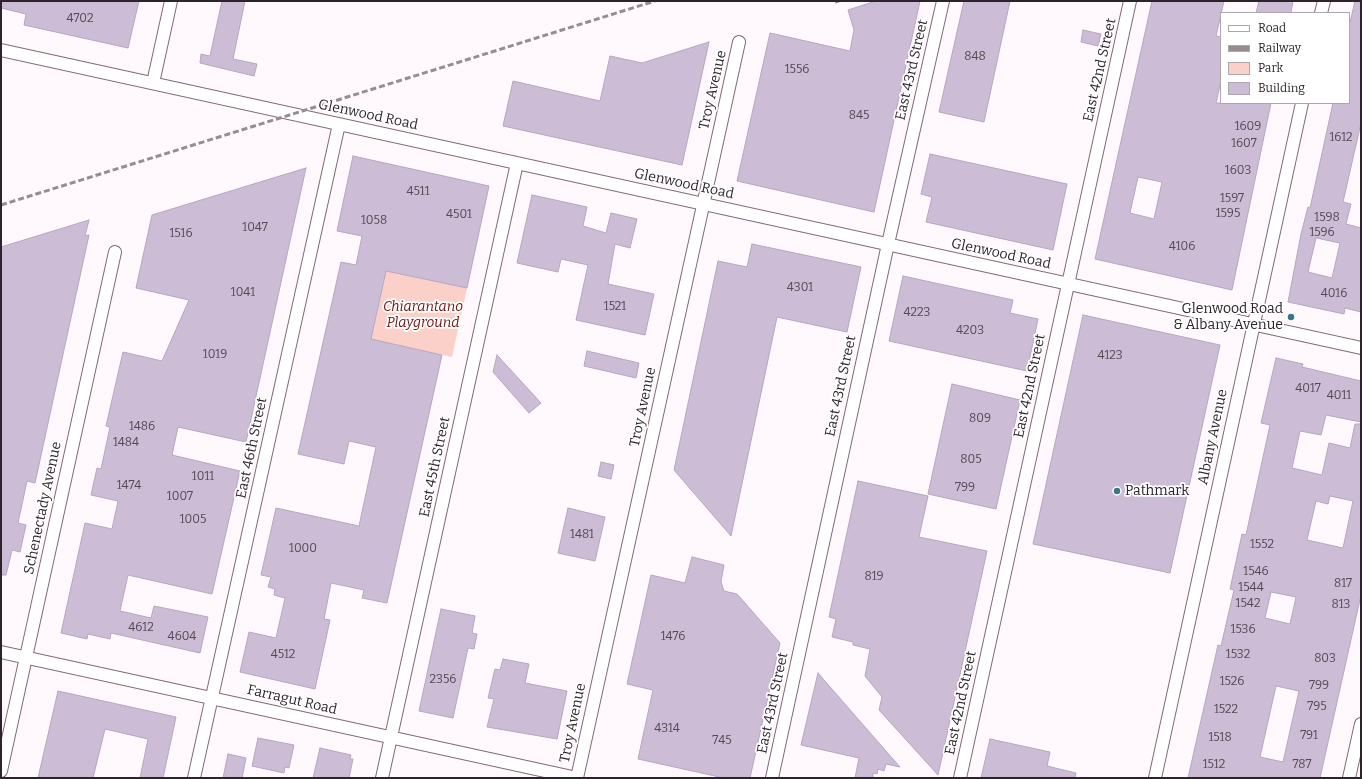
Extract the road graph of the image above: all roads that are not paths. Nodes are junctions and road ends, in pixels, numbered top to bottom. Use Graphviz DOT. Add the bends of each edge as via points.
graph roads {
  1 [pos="171,1"];
  2 [pos="943,1"];
  3 [pos="1130,1"];
  4 [pos="1324,1"];
  5 [pos="1321,12"];
  6 [pos="739,42"];
  7 [pos="1,50"];
  8 [pos="153,83"];
  9 [pos="1302,104"];
  10 [pos="339,124"];
  11 [pos="517,163"];
  12 [pos="702,204"];
  13 [pos="888,244"];
  14 [pos="115,252"];
  15 [pos="1067,283"];
  16 [pos="1254,324"];
  17 [pos="1361,348"];
  18 [pos="1,652"];
  19 [pos="26,657"];
  20 [pos="213,698"];
  21 [pos="1361,724"];
  22 [pos="391,737"];
  23 [pos="1,771"];
  24 [pos="194,778"];
  25 [pos="382,778"];
  26 [pos="577,778"];
  27 [pos="772,778"];
  28 [pos="960,778"];
  29 [pos="1154,778"];
  30 [pos="1349,778"];
  1 -- 8 [label="street"];
  2 -- 13 [label="street, East 43rd Street"];
  3 -- 15 [label="street, East 42nd Street"];
  4 -- 5 [label="street"];
  6 -- 12 [label="street, Troy Avenue"];
  7 -- 8 [label="street, Glenwood Road"];
  8 -- 10 [label="street, Glenwood Road"];
  9 -- 16 [label="street, Albany Avenue"];
  10 -- 11 [label="street, Glenwood Road"];
  10 -- 20 [label="street, East 46th Street"];
  11 -- 12 [label="street, Glenwood Road"];
  11 -- 22 [label="street, East 45th Street"];
  12 -- 13 [label="street, Glenwood Road"];
  12 -- 26 [label="street, Troy Avenue"];
  13 -- 15 [label="street, Glenwood Road"];
  13 -- 27 [label="street, East 43rd Street"];
  14 -- 19 [label="street, Schenectady Avenue"];
  15 -- 16 [label="street, Glenwood Road"];
  15 -- 28 [label="street, East 42nd Street"];
  16 -- 17 [label="street, Glenwood Road"];
  16 -- 29 [label="street, Albany Avenue"];
  18 -- 19 [label="street, Farragut Road"];
  19 -- 20 [label="street, Farragut Road"];
  19 -- 23 [label="street, Schenectady Avenue"];
  20 -- 22 [label="street, Farragut Road"];
  20 -- 24 [label="street, East 46th Street"];
  21 -- 30 [label="street"];
  22 -- 25 [label="street, East 45th Street"];
  22 -- 26 [label="street, Farragut Road"];
}
